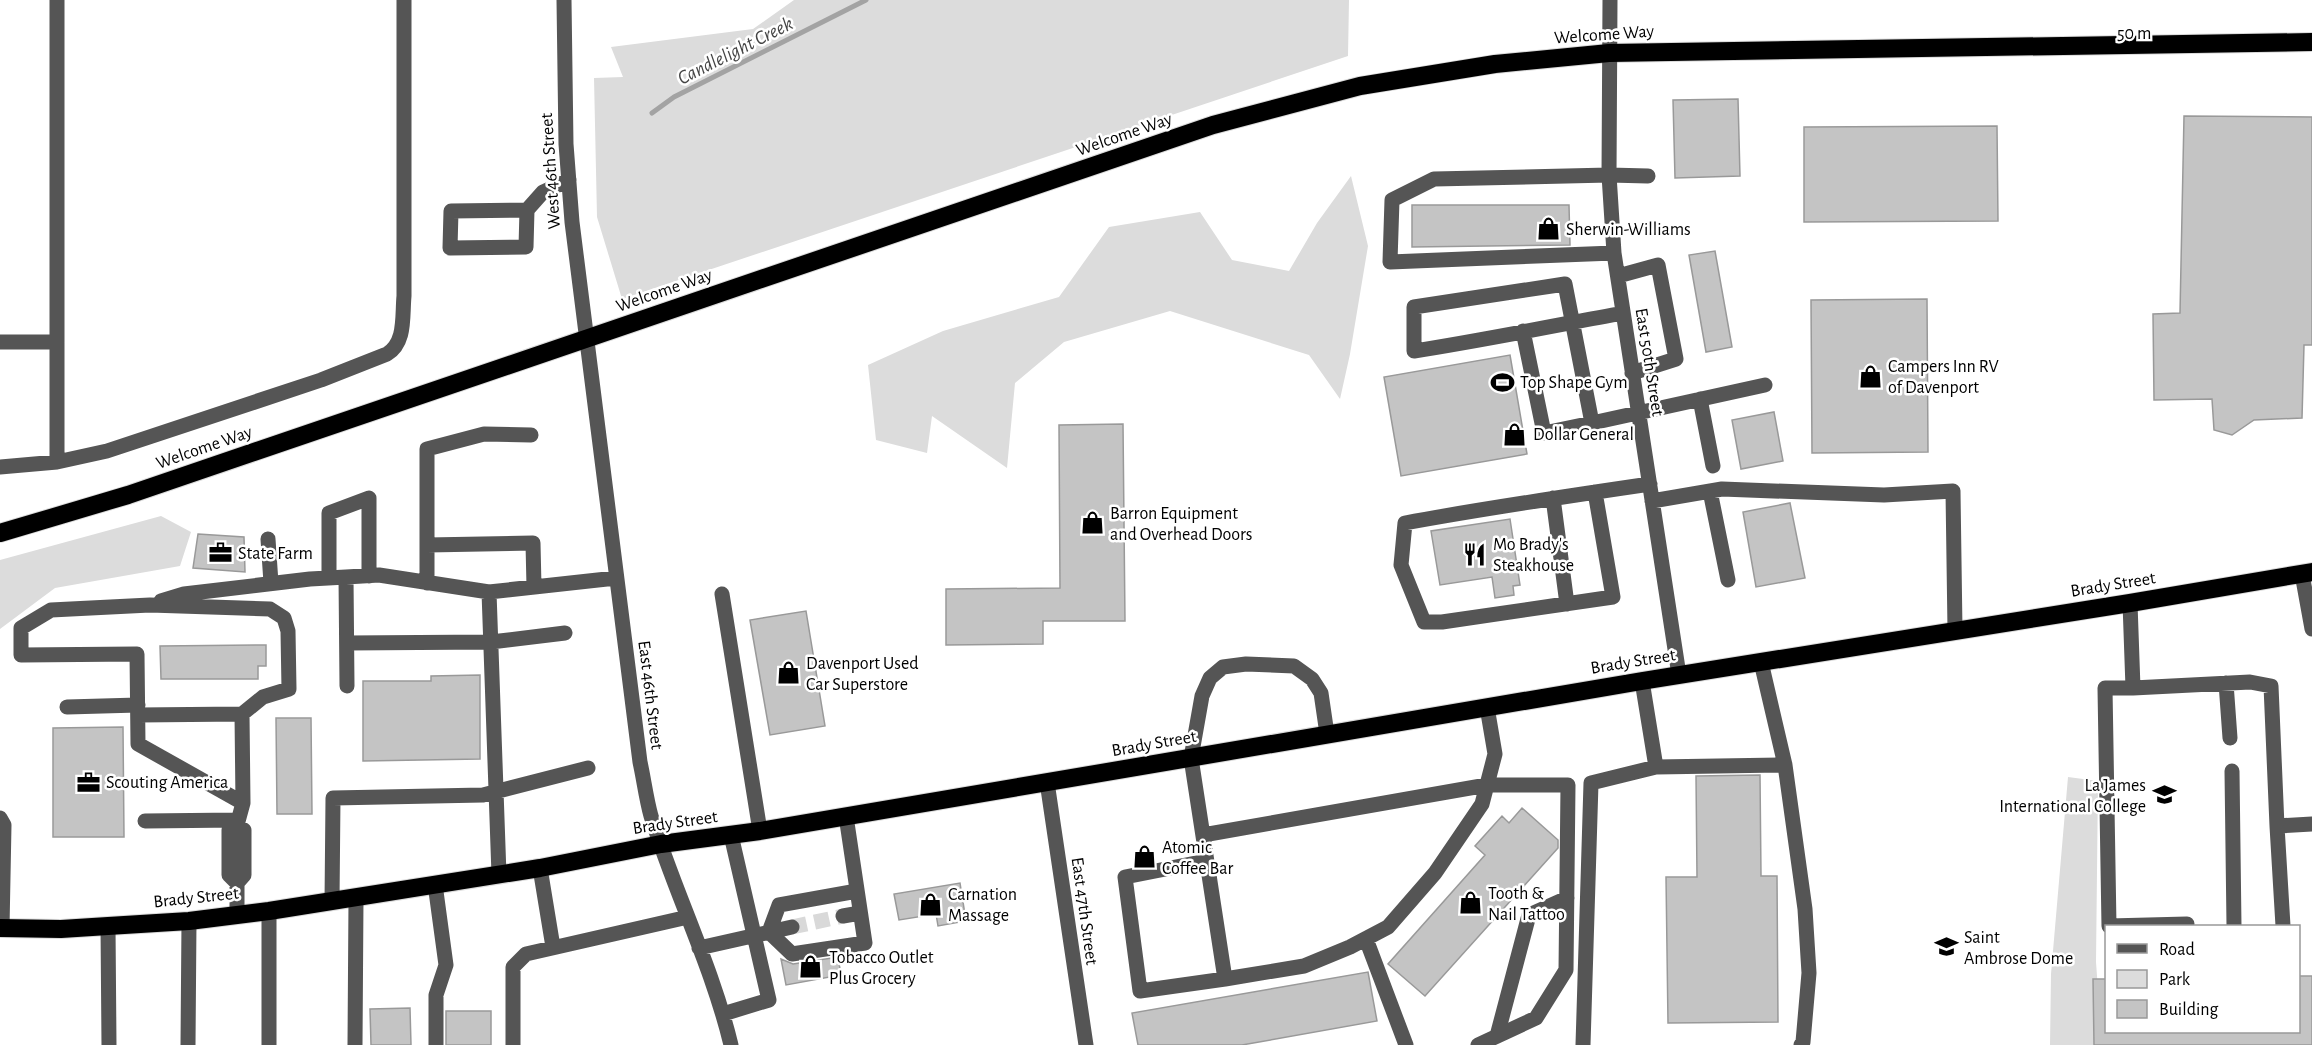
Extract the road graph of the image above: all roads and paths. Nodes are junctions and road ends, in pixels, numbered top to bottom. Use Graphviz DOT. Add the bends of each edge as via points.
graph roads {
  1 [pos="57,0"];
  2 [pos="404,0"];
  3 [pos="564,0"];
  4 [pos="1610,0"];
  5 [pos="2312,42"];
  6 [pos="1609,53"];
  7 [pos="1609,175"];
  8 [pos="1648,176"];
  9 [pos="569,180"];
  10 [pos="527,210"];
  11 [pos="1614,253"];
  12 [pos="1618,276"];
  13 [pos="1623,313"];
  14 [pos="1573,322"];
  15 [pos="1523,332"];
  16 [pos="586,338"];
  17 [pos="0,342"];
  18 [pos="57,342"];
  19 [pos="1632,373"];
  20 [pos="1765,386"];
  21 [pos="1700,399"];
  22 [pos="1639,413"];
  23 [pos="1592,423"];
  24 [pos="531,435"];
  25 [pos="57,462"];
  26 [pos="1713,466"];
  27 [pos="0,468"];
  28 [pos="1650,484"];
  29 [pos="1710,491"];
  30 [pos="1595,492"];
  31 [pos="1553,498"];
  32 [pos="1652,501"];
  33 [pos="0,533"];
  34 [pos="268,539"];
  35 [pos="427,545"];
  36 [pos="2307,573"];
  37 [pos="369,576"];
  38 [pos="346,577"];
  39 [pos="328,578"];
  40 [pos="616,578"];
  41 [pos="1728,580"];
  42 [pos="427,583"];
  43 [pos="271,584"];
  44 [pos="534,587"];
  45 [pos="489,592"];
  46 [pos="723,594"];
  47 [pos="2130,603"];
  48 [pos="1567,604"];
  49 [pos="150,605"];
  50 [pos="2312,629"];
  51 [pos="1955,630"];
  52 [pos="565,633"];
  53 [pos="491,642"];
  54 [pos="347,643"];
  55 [pos="1761,662"];
  56 [pos="1679,675"];
  57 [pos="1642,681"];
  58 [pos="2226,683"];
  59 [pos="347,686"];
  60 [pos="2133,688"];
  61 [pos="68,706"];
  62 [pos="1487,707"];
  63 [pos="138,710"];
  64 [pos="242,714"];
  65 [pos="1327,734"];
  66 [pos="2230,738"];
  67 [pos="1191,758"];
  68 [pos="1785,765"];
  69 [pos="1656,767"];
  70 [pos="588,768"];
  71 [pos="2232,771"];
  72 [pos="1047,782"];
  73 [pos="1487,785"];
  74 [pos="496,791"];
  75 [pos="243,803"];
  76 [pos="846,816"];
  77 [pos="0,818"];
  78 [pos="145,821"];
  79 [pos="237,823"];
  80 [pos="2312,824"];
  81 [pos="2277,826"];
  82 [pos="760,831"];
  83 [pos="1203,835"];
  84 [pos="731,836"];
  85 [pos="661,844"];
  86 [pos="1206,861"];
  87 [pos="540,868"];
  88 [pos="499,874"];
  89 [pos="435,884"];
  90 [pos="857,891"];
  91 [pos="356,898"];
  92 [pos="1567,898"];
  93 [pos="332,902"];
  94 [pos="269,911"];
  95 [pos="860,913"];
  96 [pos="237,914"];
  97 [pos="843,916"];
  98 [pos="688,917"];
  99 [pos="189,921"];
  100 [pos="2187,924"];
  101 [pos="2109,925"];
  102 [pos="2148,925"];
  103 [pos="2234,925"];
  104 [pos="2283,925"];
  105 [pos="108,926"];
  106 [pos="792,927"];
  107 [pos="1,928"];
  108 [pos="769,932"];
  109 [pos="754,935"];
  110 [pos="1366,939"];
  111 [pos="553,947"];
  112 [pos="699,948"];
  113 [pos="1225,980"];
  114 [pos="723,1014"];
  115 [pos="1497,1036"];
  116 [pos="109,1045"];
  117 [pos="188,1045"];
  118 [pos="269,1045"];
  119 [pos="355,1045"];
  120 [pos="436,1045"];
  121 [pos="513,1045"];
  122 [pos="731,1045"];
  123 [pos="1086,1045"];
  124 [pos="1406,1045"];
  125 [pos="1478,1045"];
  126 [pos="1583,1045"];
  127 [pos="1801,1045"];
  1 -- 18 [label="street"];
  2 -- 25 [label="street" via="404,297 396,348 321,380 106,451"];
  3 -- 9 [label="street, West 46th Street"];
  4 -- 6 [label="street, East 50th Street"];
  5 -- 6 [label="highway, Welcome Way"];
  6 -- 7 [label="street, East 50th Street"];
  6 -- 16 [label="highway, Welcome Way" via="1495,64 1360,86 1213,125"];
  7 -- 8 [label="street"];
  7 -- 11 [label="street, East 50th Street"];
  7 -- 11 [label="street" via="1434,179 1392,200 1390,262"];
  9 -- 10 [label="street" via="543,192"];
  9 -- 16 [label="street, West 46th Street"];
  10 -- 10 [label="street" via="451,211 450,248 526,248"];
  11 -- 12 [label="street, East 50th Street"];
  12 -- 13 [label="street, East 50th Street"];
  12 -- 19 [label="street" via="1658,265 1676,359"];
  13 -- 14 [label="street"];
  13 -- 19 [label="street, East 50th Street"];
  14 -- 15 [label="street"];
  14 -- 15 [label="street" via="1565,284 1414,307 1414,351"];
  14 -- 23 [label="street"];
  15 -- 23 [label="street" via="1544,433"];
  16 -- 33 [label="highway, Welcome Way" via="128,495"];
  16 -- 40 [label="street, East 46th Street"];
  17 -- 18 [label="street"];
  18 -- 25 [label="street"];
  19 -- 22 [label="street, East 50th Street"];
  20 -- 21 [label="street"];
  21 -- 22 [label="street"];
  21 -- 26 [label="street"];
  22 -- 23 [label="street"];
  22 -- 28 [label="street, East 50th Street"];
  24 -- 35 [label="street" via="484,434 428,449"];
  25 -- 27 [label="street"];
  28 -- 30 [label="street"];
  28 -- 32 [label="street, East 50th Street"];
  29 -- 32 [label="street"];
  29 -- 41 [label="street"];
  29 -- 51 [label="street" via="1884,495 1953,491"];
  30 -- 31 [label="street"];
  30 -- 48 [label="street" via="1613,597"];
  31 -- 48 [label="street"];
  31 -- 48 [label="street" via="1405,523 1401,565 1424,622"];
  32 -- 56 [label="street, East 50th Street"];
  34 -- 43 [label="street"];
  35 -- 42 [label="street"];
  35 -- 44 [label="street" via="533,543"];
  36 -- 47 [label="highway, Brady Street"];
  36 -- 50 [label="street"];
  37 -- 38 [label="street"];
  37 -- 39 [label="street" via="369,498 328,513"];
  37 -- 42 [label="street"];
  38 -- 39 [label="street"];
  38 -- 54 [label="street"];
  39 -- 43 [label="street"];
  40 -- 44 [label="street"];
  40 -- 85 [label="street, East 46th Street" via="640,762"];
  42 -- 45 [label="street"];
  43 -- 49 [label="street" via="184,594"];
  44 -- 45 [label="street"];
  45 -- 53 [label="street"];
  46 -- 82 [label="street"];
  47 -- 51 [label="highway, Brady Street"];
  47 -- 60 [label="street"];
  49 -- 63 [label="street" via="51,610 21,628 21,655 137,654"];
  49 -- 64 [label="street" via="270,609 284,618 288,631 289,689 263,697"];
  51 -- 55 [label="highway, Brady Street"];
  52 -- 53 [label="street"];
  53 -- 54 [label="street"];
  53 -- 74 [label="street"];
  54 -- 59 [label="street"];
  55 -- 56 [label="highway, Brady Street"];
  55 -- 68 [label="street"];
  56 -- 57 [label="highway, Brady Street"];
  57 -- 62 [label="highway, Brady Street"];
  57 -- 69 [label="street"];
  58 -- 60 [label="street"];
  58 -- 66 [label="street"];
  58 -- 81 [label="street" via="2271,686"];
  60 -- 101 [label="street" via="2105,688"];
  61 -- 63 [label="street"];
  62 -- 65 [label="highway, Brady Street"];
  62 -- 73 [label="street" via="1495,754"];
  63 -- 64 [label="street"];
  63 -- 75 [label="street" via="138,744"];
  64 -- 75 [label="street"];
  65 -- 67 [label="highway, Brady Street"];
  65 -- 67 [label="street" via="1321,693 1312,679 1294,666 1223,667 1210,678 1202,696"];
  67 -- 72 [label="highway, Brady Street"];
  67 -- 83 [label="street"];
  68 -- 69 [label="street"];
  68 -- 127 [label="street" via="1805,909 1809,973"];
  69 -- 126 [label="street" via="1591,783"];
  70 -- 74 [label="street"];
  71 -- 103 [label="street"];
  72 -- 76 [label="highway, Brady Street"];
  72 -- 123 [label="street, East 47th Street"];
  73 -- 83 [label="street"];
  73 -- 92 [label="street" via="1568,785"];
  73 -- 110 [label="street" via="1482,804 1435,873 1388,927"];
  74 -- 88 [label="street"];
  74 -- 93 [label="street" via="483,795 333,798"];
  75 -- 79 [label="street"];
  76 -- 82 [label="highway, Brady Street"];
  76 -- 90 [label="street"];
  77 -- 107 [label="street" via="4,825"];
  78 -- 79 [label="street"];
  79 -- 96 [label="street" via="244,831 244,874 237,883"];
  80 -- 81 [label="street"];
  81 -- 104 [label="street"];
  82 -- 84 [label="highway, Brady Street"];
  83 -- 86 [label="street"];
  84 -- 85 [label="highway, Brady Street"];
  84 -- 109 [label="street"];
  85 -- 87 [label="highway, Brady Street"];
  85 -- 98 [label="street, East 46th Street"];
  86 -- 113 [label="street"];
  86 -- 113 [label="street" via="1125,877 1140,991"];
  87 -- 88 [label="highway, Brady Street"];
  87 -- 111 [label="street"];
  88 -- 89 [label="highway, Brady Street"];
  89 -- 91 [label="highway, Brady Street"];
  89 -- 120 [label="street" via="446,965 435,995"];
  90 -- 95 [label="street"];
  90 -- 108 [label="street" via="779,905"];
  91 -- 93 [label="highway, Brady Street"];
  91 -- 119 [label="street"];
  92 -- 115 [label="street" via="1529,915"];
  92 -- 115 [label="street" via="1566,970 1536,1018"];
  93 -- 94 [label="highway, Brady Street"];
  94 -- 96 [label="highway, Brady Street"];
  94 -- 118 [label="street"];
  95 -- 97 [label="street"];
  95 -- 108 [label="street" via="865,943 792,954"];
  96 -- 99 [label="highway, Brady Street"];
  98 -- 111 [label="street"];
  98 -- 112 [label="street, East 46th Street"];
  99 -- 105 [label="highway, Brady Street"];
  99 -- 117 [label="street"];
  100 -- 102 [label="street"];
  105 -- 107 [label="highway, Brady Street"];
  105 -- 116 [label="street"];
  106 -- 108 [label="street"];
  108 -- 109 [label="street"];
  109 -- 112 [label="street"];
  109 -- 114 [label="street" via="769,1000"];
  110 -- 113 [label="street" via="1304,966"];
  110 -- 124 [label="street"];
  111 -- 121 [label="street" via="525,954 513,967"];
  112 -- 114 [label="street, East 46th Street"];
  114 -- 122 [label="street, East 46th Street"];
  115 -- 125 [label="street"];
}
